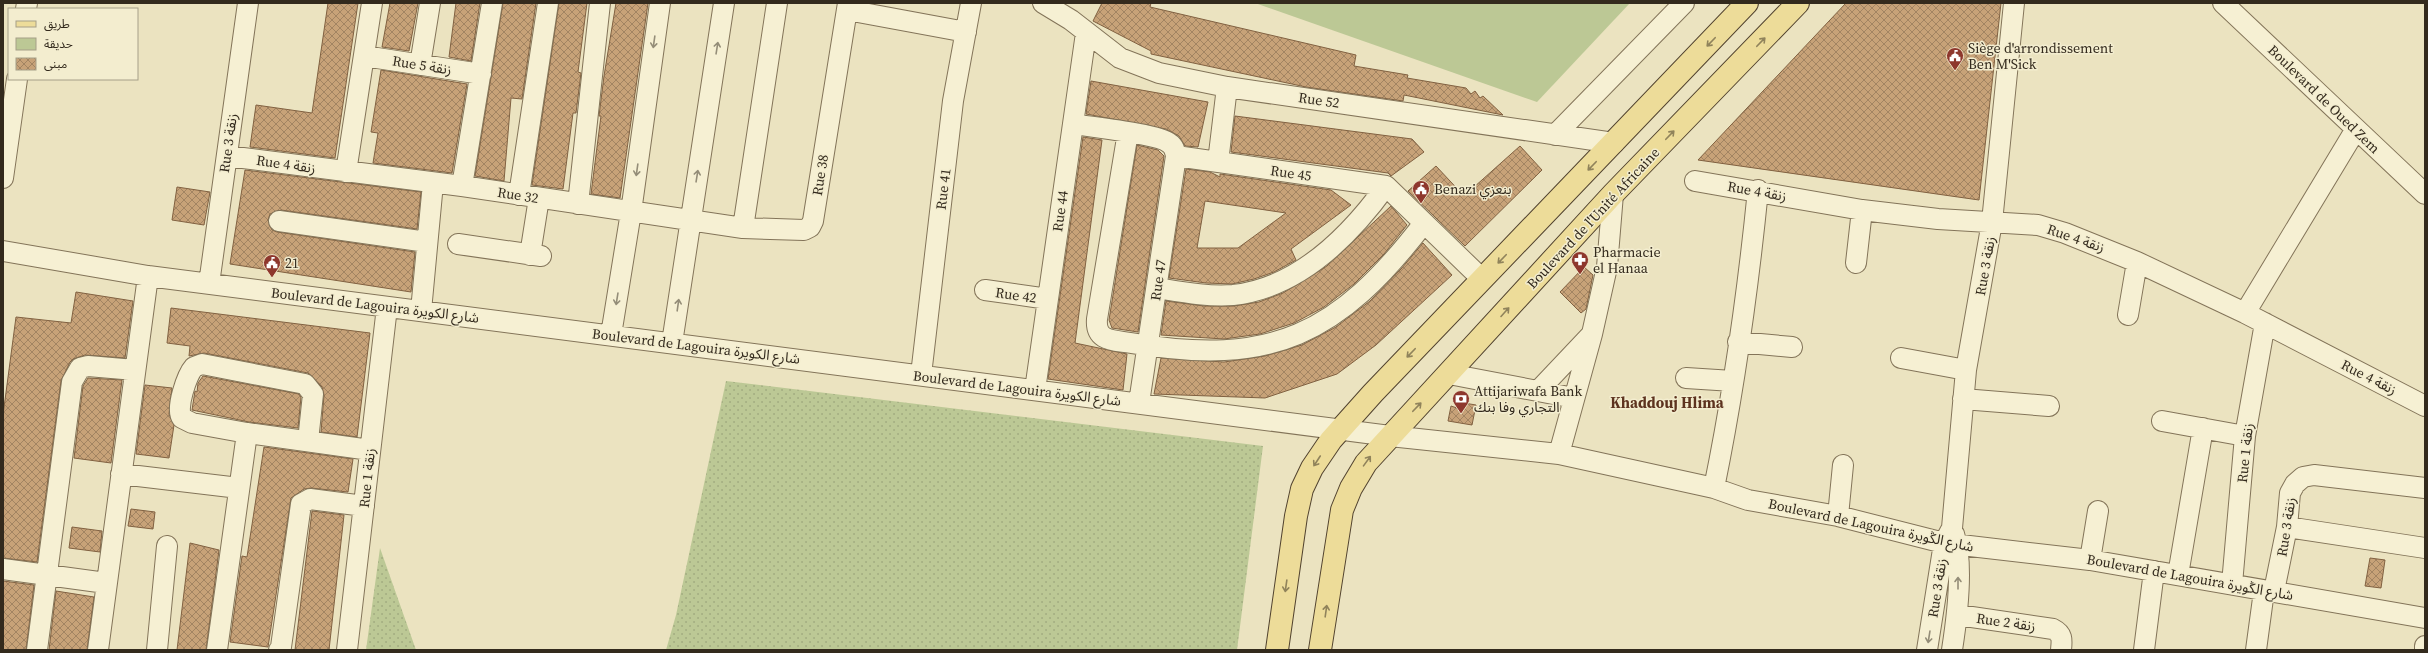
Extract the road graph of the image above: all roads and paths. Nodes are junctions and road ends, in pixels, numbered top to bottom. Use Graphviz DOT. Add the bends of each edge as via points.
graph roads {
  1 [pos="248,3"];
  2 [pos="372,3"];
  3 [pos="430,3"];
  4 [pos="492,3"];
  5 [pos="548,3"];
  6 [pos="600,3"];
  7 [pos="660,3"];
  8 [pos="724,3"];
  9 [pos="777,3"];
  10 [pos="971,3"];
  11 [pos="1043,3"];
  12 [pos="1684,3"];
  13 [pos="1747,3"];
  14 [pos="1798,3"];
  15 [pos="2014,3"];
  16 [pos="2223,3"];
  17 [pos="848,7"];
  18 [pos="966,32"];
  19 [pos="1086,33"];
  20 [pos="364,56"];
  21 [pos="420,65"];
  22 [pos="481,74"];
  23 [pos="1227,86"];
  24 [pos="12,90"];
  25 [pos="1073,124"];
  26 [pos="2356,129"];
  27 [pos="1128,132"];
  28 [pos="1555,135"];
  29 [pos="1614,143"];
  30 [pos="227,156"];
  31 [pos="1176,156"];
  32 [pos="1218,162"];
  33 [pos="346,172"];
  34 [pos="3,178"];
  35 [pos="1695,181"];
  36 [pos="433,183"];
  37 [pos="462,186"];
  38 [pos="1386,186"];
  39 [pos="1758,190"];
  40 [pos="1613,194"];
  41 [pos="2425,194"];
  42 [pos="519,195"];
  43 [pos="539,198"];
  44 [pos="578,204"];
  45 [pos="1862,210"];
  46 [pos="631,212"];
  47 [pos="691,220"];
  48 [pos="279,221"];
  49 [pos="1992,222"];
  50 [pos="1424,223"];
  51 [pos="743,228"];
  52 [pos="427,242"];
  53 [pos="458,244"];
  54 [pos="3,252"];
  55 [pos="2137,262"];
  56 [pos="1856,263"];
  57 [pos="148,276"];
  58 [pos="1482,279"];
  59 [pos="209,284"];
  60 [pos="1157,288"];
  61 [pos="985,290"];
  62 [pos="1048,299"];
  63 [pos="387,307"];
  64 [pos="421,311"];
  65 [pos="2245,313"];
  66 [pos="2128,315"];
  67 [pos="2265,323"];
  68 [pos="1592,334"];
  69 [pos="611,335"];
  70 [pos="1738,342"];
  71 [pos="672,343"];
  72 [pos="1148,346"];
  73 [pos="1792,348"];
  74 [pos="1901,358"];
  75 [pos="135,370"];
  76 [pos="1966,370"];
  77 [pos="1449,374"];
  78 [pos="921,375"];
  79 [pos="1686,378"];
  80 [pos="1733,381"];
  81 [pos="1035,390"];
  82 [pos="1538,391"];
  83 [pos="1574,398"];
  84 [pos="1963,399"];
  85 [pos="1139,403"];
  86 [pos="2049,406"];
  87 [pos="2425,406"];
  88 [pos="2162,421"];
  89 [pos="2203,428"];
  90 [pos="1340,429"];
  91 [pos="247,433"];
  92 [pos="1390,436"];
  93 [pos="2246,436"];
  94 [pos="308,441"];
  95 [pos="370,450"];
  96 [pos="1559,454"];
  97 [pos="1843,465"];
  98 [pos="121,474"];
  99 [pos="239,488"];
  100 [pos="1714,488"];
  101 [pos="2425,488"];
  102 [pos="364,506"];
  103 [pos="2098,511"];
  104 [pos="1838,516"];
  105 [pos="2287,527"];
  106 [pos="1951,539"];
  107 [pos="167,546"];
  108 [pos="2425,548"];
  109 [pos="2090,560"];
  110 [pos="3,569"];
  111 [pos="2154,571"];
  112 [pos="48,575"];
  113 [pos="2178,575"];
  114 [pos="106,583"];
  115 [pos="2232,584"];
  116 [pos="2269,591"];
  117 [pos="1958,615"];
  118 [pos="2425,618"];
  119 [pos="2425,646"];
  120 [pos="36,650"];
  121 [pos="98,650"];
  122 [pos="157,650"];
  123 [pos="216,650"];
  124 [pos="279,650"];
  125 [pos="347,650"];
  126 [pos="1276,650"];
  127 [pos="1320,650"];
  128 [pos="1927,650"];
  129 [pos="1952,650"];
  130 [pos="2061,650"];
  131 [pos="2144,650"];
  132 [pos="2256,650"];
  133 [pos="2424,650"];
  1 -- 30 [label="street, Rue 3 زنقة"];
  2 -- 20 [label="street"];
  3 -- 21 [label="street"];
  4 -- 22 [label="street"];
  5 -- 42 [label="street"];
  6 -- 44 [label="street"];
  7 -- 46 [label="street, one-way"];
  47 -- 8 [label="street, one-way"];
  9 -- 51 [label="street"];
  10 -- 18 [label="street, Rue 41"];
  11 -- 19 [label="street, Rue 52"];
  12 -- 28 [label="street"];
  13 -- 29 [label="main road, one-way"];
  40 -- 14 [label="main road, Boulevard de l'Unité Africaine, one-way"];
  15 -- 49 [label="street, Rue 3 زنقة"];
  16 -- 26 [label="street, Boulevard de Oued Zem"];
  17 -- 18 [label="street"];
  17 -- 51 [label="street, Rue 38" via="813,221 810,227 796,232"];
  18 -- 78 [label="street, Rue 41" via="953,102"];
  19 -- 23 [label="street, Rue 52" via="1133,65"];
  19 -- 25 [label="street, Rue 44"];
  20 -- 21 [label="street, Rue 5 زنقة"];
  20 -- 33 [label="street"];
  21 -- 22 [label="street, Rue 5 زنقة"];
  22 -- 37 [label="street"];
  23 -- 28 [label="street, Rue 52"];
  23 -- 32 [label="street"];
  24 -- 34 [label="street"];
  25 -- 27 [label="street"];
  25 -- 62 [label="street, Rue 44"];
  26 -- 41 [label="street, Boulevard de Oued Zem"];
  26 -- 65 [label="street"];
  27 -- 31 [label="street" via="1166,141 1174,148"];
  27 -- 72 [label="street" via="1096,328 1099,334 1108,339"];
  28 -- 29 [label="street, Rue 52"];
  29 -- 58 [label="main road, one-way"];
  30 -- 33 [label="street, Rue 4 زنقة"];
  30 -- 59 [label="street, Rue 3 زنقة"];
  31 -- 32 [label="street, Rue 45"];
  31 -- 60 [label="street, Rue 47"];
  32 -- 38 [label="street, Rue 45"];
  33 -- 36 [label="street, Rue 32"];
  35 -- 39 [label="street, Rue 4 زنقة"];
  36 -- 37 [label="street, Rue 32"];
  36 -- 52 [label="street"];
  37 -- 42 [label="street, Rue 32"];
  38 -- 50 [label="street"];
  38 -- 60 [label="street" via="1356,224 1333,246 1308,265 1271,285 1245,293 1219,295"];
  39 -- 45 [label="street, Rue 4 زنقة"];
  39 -- 70 [label="street" via="1750,272"];
  40 -- 68 [label="street" via="1606,267"];
  77 -- 40 [label="main road, Boulevard de l'Unité Africaine, one-way"];
  42 -- 43 [label="street, Rue 32"];
  43 -- 44 [label="street, Rue 32"];
  43 -- 53 [label="street" via="536,255"];
  44 -- 46 [label="street, Rue 32"];
  45 -- 49 [label="street, Rue 4 زنقة"];
  45 -- 56 [label="street"];
  46 -- 47 [label="street, Rue 32"];
  46 -- 69 [label="street, one-way"];
  47 -- 51 [label="street, Rue 38"];
  71 -- 47 [label="street, one-way"];
  48 -- 52 [label="street"];
  49 -- 55 [label="street, Rue 4 زنقة" via="2038,226 2065,233 2088,240"];
  49 -- 76 [label="street, Rue 3 زنقة"];
  50 -- 58 [label="street"];
  50 -- 72 [label="street" via="1368,289 1340,312 1312,328 1278,342 1250,349 1218,351"];
  52 -- 64 [label="street"];
  54 -- 57 [label="street, Boulevard de Lagouira شارع الكويرة"];
  55 -- 65 [label="street, Rue 4 زنقة"];
  55 -- 66 [label="street"];
  57 -- 59 [label="street, Boulevard de Lagouira شارع الكويرة"];
  57 -- 75 [label="street"];
  58 -- 90 [label="main road, one-way"];
  59 -- 63 [label="street, Boulevard de Lagouira شارع الكويرة"];
  60 -- 72 [label="street, Rue 47"];
  61 -- 62 [label="street, Rue 42"];
  62 -- 81 [label="street, Rue 44"];
  63 -- 64 [label="street, Boulevard de Lagouira شارع الكويرة"];
  63 -- 95 [label="street, Rue 1 زنقة"];
  64 -- 69 [label="street, Boulevard de Lagouira شارع الكويرة"];
  65 -- 67 [label="street, Rue 4 زنقة"];
  67 -- 87 [label="street, Rue 4 زنقة"];
  67 -- 93 [label="street, Rue 1 زنقة"];
  68 -- 82 [label="street"];
  68 -- 83 [label="street"];
  69 -- 71 [label="street, Boulevard de Lagouira شارع الكويرة"];
  70 -- 73 [label="street"];
  70 -- 80 [label="street"];
  71 -- 78 [label="street, Boulevard de Lagouira شارع الكويرة"];
  72 -- 85 [label="street, Rue 47"];
  74 -- 76 [label="street"];
  75 -- 98 [label="street"];
  75 -- 112 [label="street" via="88,366 80,368 75,375"];
  76 -- 84 [label="street, Rue 3 زنقة"];
  77 -- 82 [label="street"];
  92 -- 77 [label="main road, Boulevard de l'Unité Africaine, one-way"];
  78 -- 81 [label="street, Boulevard de Lagouira شارع الكويرة"];
  79 -- 80 [label="street"];
  80 -- 100 [label="street"];
  81 -- 85 [label="street, Boulevard de Lagouira شارع الكويرة"];
  82 -- 83 [label="street"];
  83 -- 96 [label="street"];
  84 -- 86 [label="street"];
  84 -- 106 [label="street, Rue 3 زنقة"];
  85 -- 90 [label="street, Boulevard de Lagouira شارع الكويرة"];
  88 -- 89 [label="street"];
  89 -- 93 [label="street"];
  89 -- 113 [label="street"];
  90 -- 92 [label="street, Boulevard de Lagouira شارع الكويرة"];
  90 -- 126 [label="main road, one-way" via="1312,468 1299,501"];
  91 -- 94 [label="street"];
  91 -- 94 [label="street" via="192,423 182,418 180,412 186,380 194,367 202,364 305,384 313,394"];
  91 -- 99 [label="street"];
  92 -- 96 [label="street, Boulevard de Lagouira شارع الڭويرة"];
  127 -- 92 [label="main road, Boulevard de l'Unité Africaine, one-way" via="1342,510 1357,476 1374,452"];
  93 -- 115 [label="street, Rue 1 زنقة"];
  94 -- 95 [label="street"];
  95 -- 102 [label="street, Rue 1 زنقة"];
  96 -- 100 [label="street, Boulevard de Lagouira شارع الڭويرة"];
  97 -- 104 [label="street"];
  98 -- 99 [label="street"];
  98 -- 114 [label="street"];
  99 -- 123 [label="street"];
  100 -- 104 [label="street, Boulevard de Lagouira شارع الڭويرة" via="1748,500"];
  101 -- 105 [label="street, Rue 3 زنقة" via="2314,475 2304,477 2290,493"];
  102 -- 124 [label="street" via="310,499 301,504"];
  102 -- 125 [label="street, Rue 1 زنقة"];
  103 -- 109 [label="street"];
  104 -- 106 [label="street, Boulevard de Lagouira شارع الڭويرة"];
  105 -- 108 [label="street"];
  105 -- 116 [label="street, Rue 3 زنقة"];
  106 -- 109 [label="street, Boulevard de Lagouira شارع الڭويرة"];
  117 -- 106 [label="street, Rue 3 زنقة, one-way"];
  106 -- 128 [label="street, Rue 3 زنقة, one-way"];
  107 -- 122 [label="street"];
  109 -- 111 [label="street, Boulevard de Lagouira شارع الڭويرة"];
  110 -- 112 [label="street"];
  111 -- 113 [label="street, Boulevard de Lagouira شارع الڭويرة"];
  111 -- 131 [label="street"];
  112 -- 114 [label="street"];
  112 -- 120 [label="street"];
  113 -- 115 [label="street, Boulevard de Lagouira شارع الڭويرة"];
  114 -- 121 [label="street"];
  115 -- 116 [label="street, Boulevard de Lagouira شارع الڭويرة"];
  116 -- 118 [label="street, Boulevard de Lagouira شارع الڭويرة"];
  116 -- 132 [label="street, Rue 3 زنقة"];
  117 -- 129 [label="street, Rue 3 زنقة"];
  117 -- 130 [label="street, Rue 2 زنقة" via="2054,629 2062,637"];
  119 -- 133 [label="street"];
}
